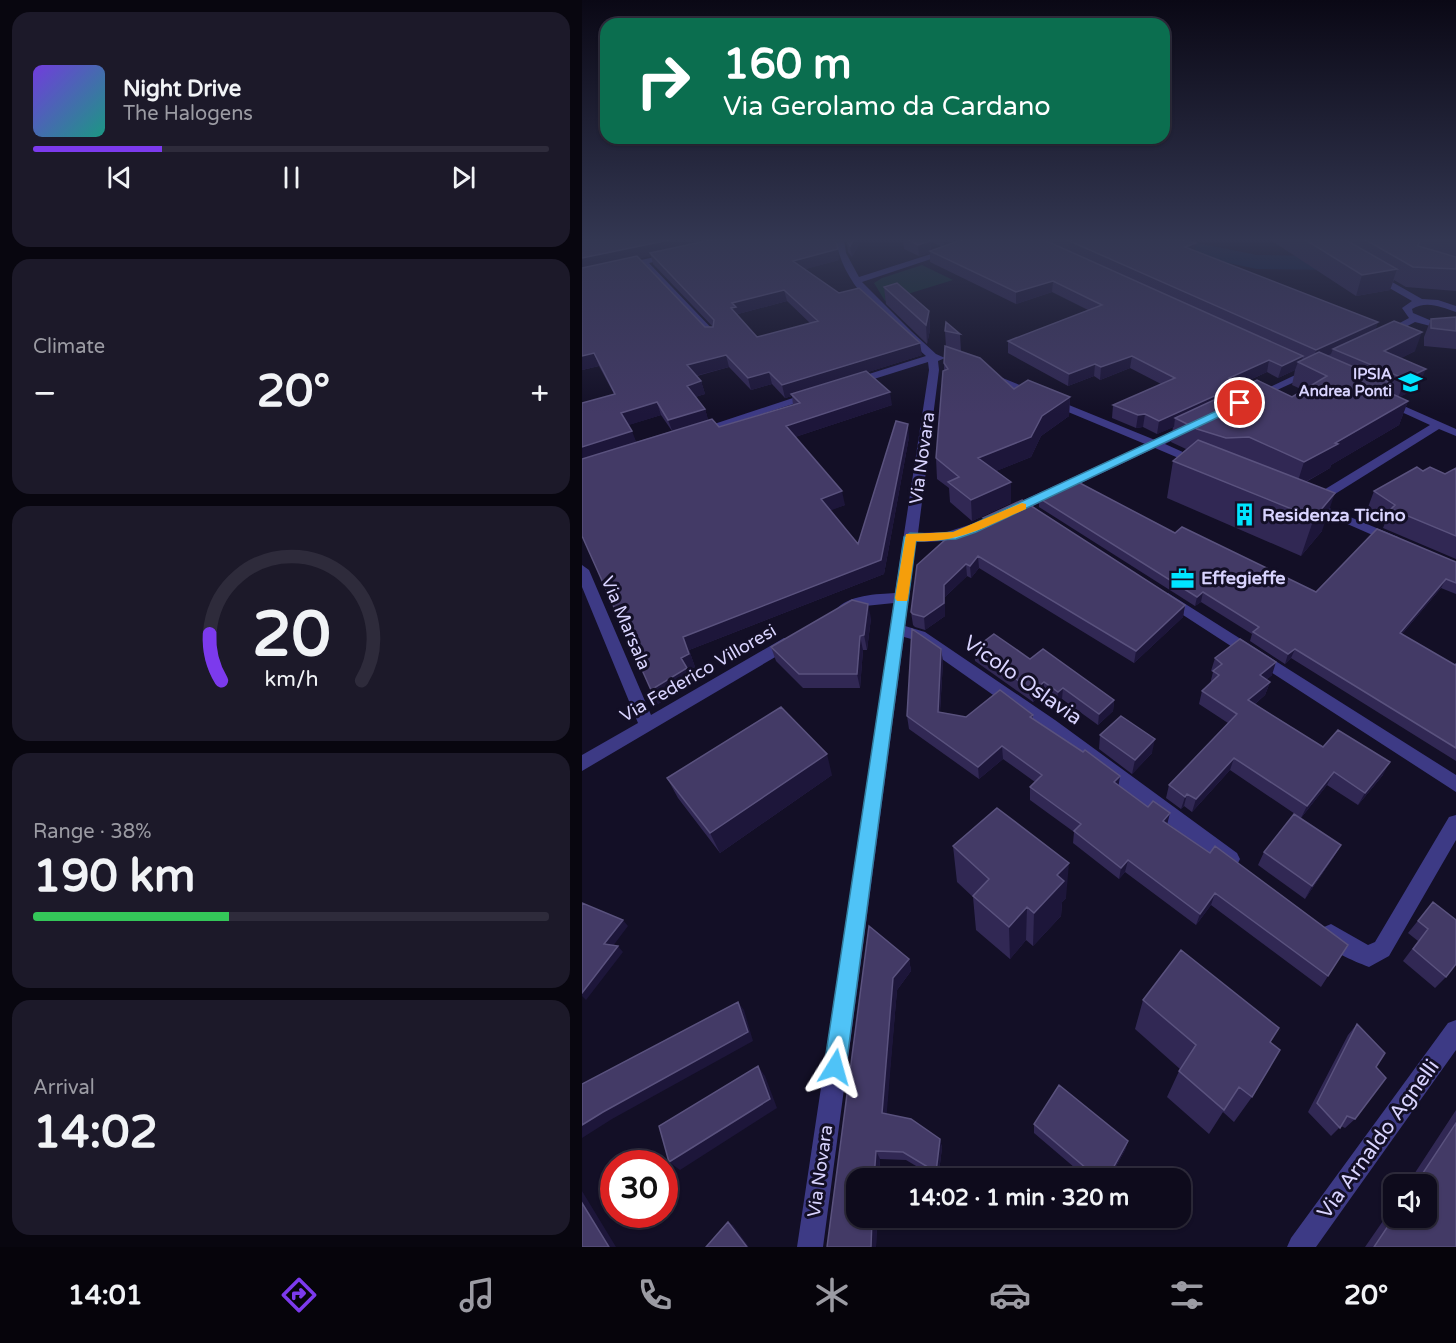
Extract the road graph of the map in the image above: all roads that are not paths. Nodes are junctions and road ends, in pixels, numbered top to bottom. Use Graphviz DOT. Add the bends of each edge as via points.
graph roads {
  1 [pos="677,297"];
  2 [pos="872,297"];
  3 [pos="1412,297"];
  4 [pos="1456,300"];
  5 [pos="1420,302"];
  6 [pos="1443,304"];
  7 [pos="1456,309"];
  8 [pos="1414,318"];
  9 [pos="1456,324"];
  10 [pos="713,335"];
  11 [pos="1376,339"];
  12 [pos="933,357"];
  13 [pos="1302,363"];
  14 [pos="943,366"];
  15 [pos="977,370"];
  16 [pos="846,384"];
  17 [pos="824,391"];
  18 [pos="1377,396"];
  19 [pos="1240,403"];
  20 [pos="1198,423"];
  21 [pos="1438,425"];
  22 [pos="693,433"];
  23 [pos="1456,433"];
  24 [pos="1155,443"];
  25 [pos="1208,465"];
  26 [pos="1024,506"];
  27 [pos="1041,517"];
  28 [pos="910,537"];
  29 [pos="1403,544"];
  30 [pos="582,570"];
  31 [pos="1160,593"];
  32 [pos="902,598"];
  33 [pos="826,620"];
  34 [pos="897,631"];
  35 [pos="806,632"];
  36 [pos="647,725"];
  37 [pos="582,764"];
  38 [pos="1456,784"];
  39 [pos="1456,823"];
  40 [pos="1248,872"];
  41 [pos="1315,921"];
  42 [pos="1456,1031"];
  43 [pos="810,1247"];
  44 [pos="1300,1247"];
  1 -- 10 [label="street"];
  2 -- 12 [label="street"];
  3 -- 5 [label="street"];
  4 -- 6 [label="street"];
  5 -- 6 [label="street"];
  5 -- 8 [label="street" via="1407,308"];
  6 -- 7 [label="street"];
  8 -- 9 [label="street" via="1432,324"];
  8 -- 11 [label="street"];
  12 -- 14 [label="street, Via Novara"];
  12 -- 14 [label="street"];
  12 -- 16 [label="street"];
  13 -- 19 [label="street" via="1318,368"];
  14 -- 28 [label="street, Via Novara"];
  15 -- 24 [label="street"];
  17 -- 22 [label="street"];
  18 -- 21 [label="street"];
  20 -- 24 [label="street"];
  21 -- 23 [label="street"];
  21 -- 29 [label="street" via="1303,502"];
  24 -- 25 [label="street"];
  24 -- 26 [label="street"];
  26 -- 27 [label="street"];
  26 -- 28 [label="street" via="956,535"];
  28 -- 32 [label="street, Via Novara"];
  30 -- 36 [label="street, Via Marsala"];
  31 -- 38 [label="street"];
  32 -- 33 [label="street" via="855,603"];
  32 -- 34 [label="street, Via Novara"];
  34 -- 40 [label="street, Vicolo Oslavia" via="920,636"];
  34 -- 43 [label="street, Via Novara"];
  35 -- 36 [label="street, Via Federico Villoresi"];
  36 -- 37 [label="street, Via Federico Villoresi"];
  39 -- 41 [label="street" via="1382,949 1369,956 1353,950"];
  42 -- 44 [label="street, Via Arnaldo Agnelli"];
}
